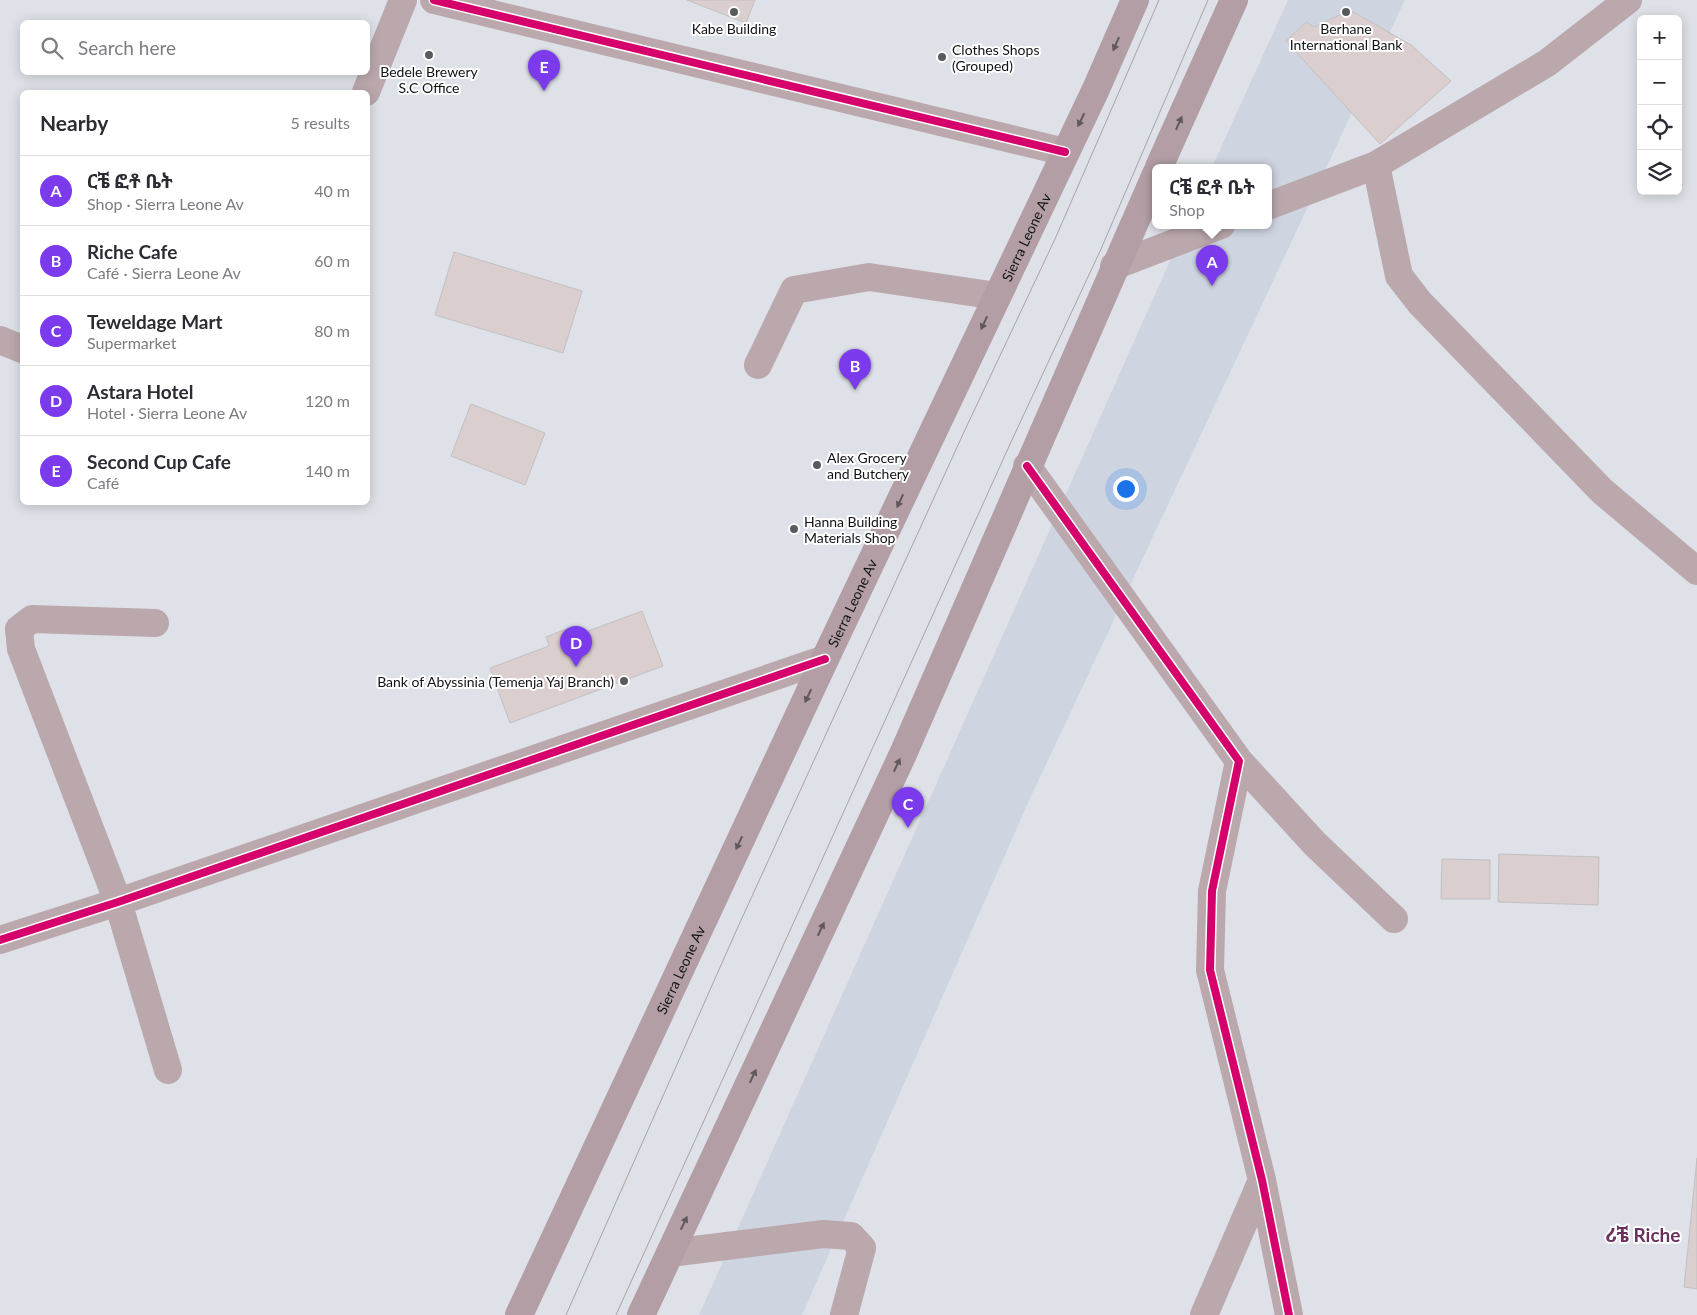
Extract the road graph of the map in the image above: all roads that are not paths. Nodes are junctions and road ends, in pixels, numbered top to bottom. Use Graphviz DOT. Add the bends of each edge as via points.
graph roads {
  1 [pos="403,0"];
  2 [pos="434,0"];
  3 [pos="1135,0"];
  4 [pos="1234,0"];
  5 [pos="1628,0"];
  6 [pos="367,90"];
  7 [pos="1065,152"];
  8 [pos="1160,164"];
  9 [pos="1376,165"];
  10 [pos="1152,183"];
  11 [pos="1272,204"];
  12 [pos="1211,229"];
  13 [pos="1114,266"];
  14 [pos="997,296"];
  15 [pos="0,340"];
  16 [pos="20,348"];
  17 [pos="758,365"];
  18 [pos="1027,466"];
  19 [pos="1697,571"];
  20 [pos="154,623"];
  21 [pos="825,659"];
  22 [pos="1239,761"];
  23 [pos="118,902"];
  24 [pos="1394,919"];
  25 [pos="0,940"];
  26 [pos="168,1070"];
  27 [pos="1262,1180"];
  28 [pos="670,1252"];
  29 [pos="519,1315"];
  30 [pos="641,1315"];
  31 [pos="844,1315"];
  32 [pos="1204,1315"];
  33 [pos="1289,1315"];
  1 -- 6 [label="street"];
  2 -- 7 [label="street"];
  3 -- 7 [label="main road, Sierra Leone Av, one-way"];
  8 -- 4 [label="main road, one-way"];
  5 -- 9 [label="street" via="1548,63"];
  7 -- 14 [label="main road, Sierra Leone Av"];
  9 -- 11 [label="street"];
  9 -- 19 [label="street" via="1399,276 1420,303 1602,491"];
  10 -- 13 [label="main road"];
  12 -- 13 [label="street"];
  13 -- 18 [label="main road"];
  14 -- 17 [label="street" via="869,277 794,290"];
  14 -- 21 [label="main road, Sierra Leone Av, one-way"];
  15 -- 16 [label="street"];
  18 -- 22 [label="street"];
  28 -- 18 [label="main road, one-way" via="902,754"];
  20 -- 23 [label="street" via="32,619 19,629 20,650"];
  21 -- 23 [label="street"];
  21 -- 29 [label="main road, Sierra Leone Av, one-way"];
  22 -- 24 [label="street" via="1314,844"];
  22 -- 27 [label="street" via="1212,891 1210,970"];
  23 -- 25 [label="street"];
  23 -- 26 [label="street"];
  27 -- 32 [label="street"];
  27 -- 33 [label="street"];
  28 -- 30 [label="main road"];
  28 -- 31 [label="street" via="823,1234 851,1236 862,1248"];
}
